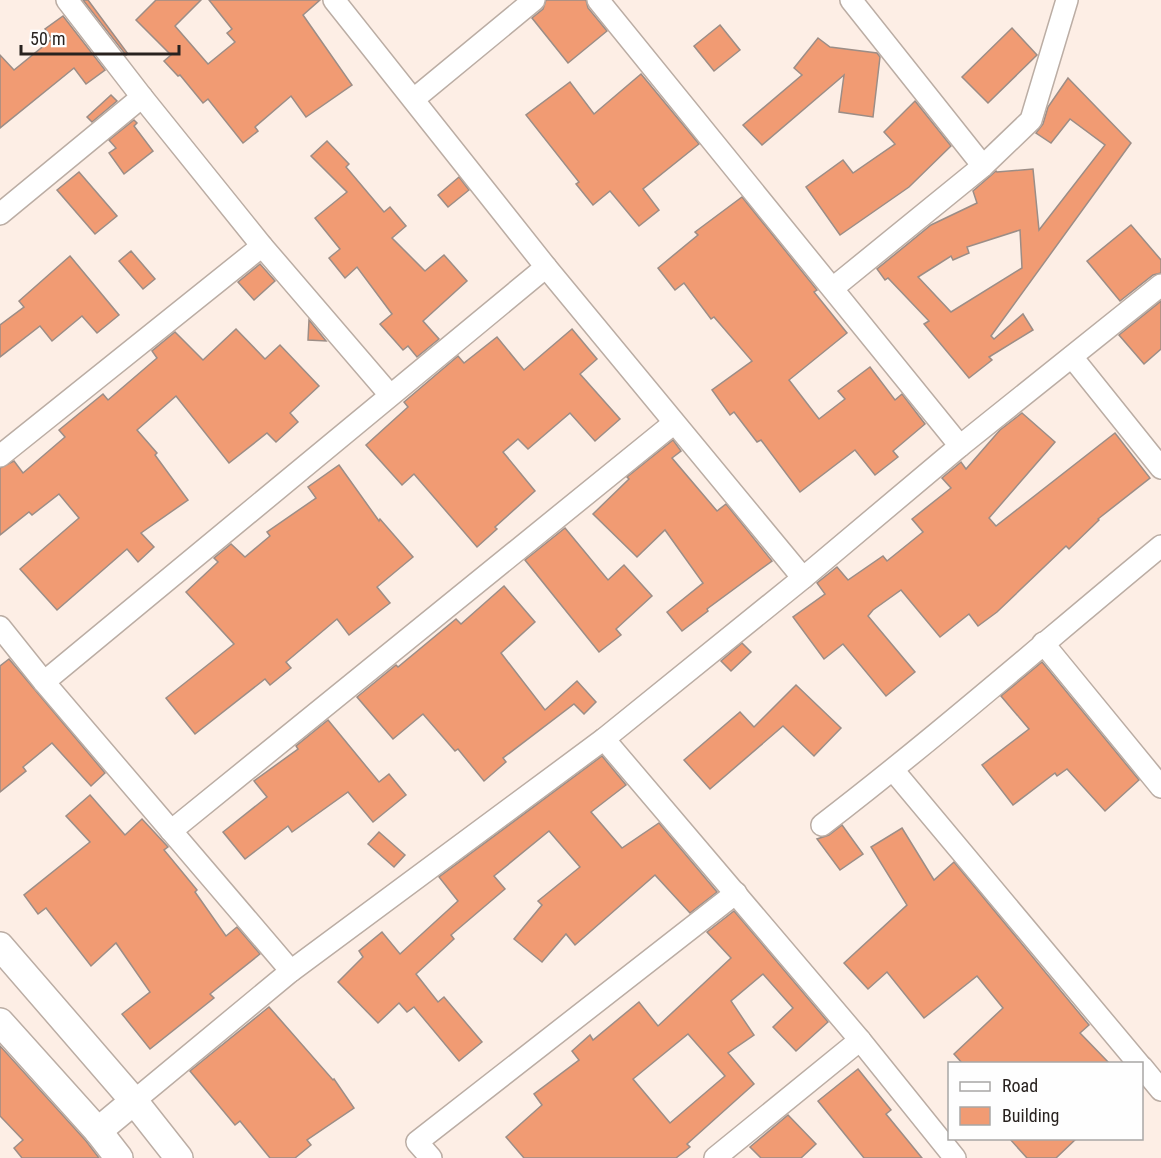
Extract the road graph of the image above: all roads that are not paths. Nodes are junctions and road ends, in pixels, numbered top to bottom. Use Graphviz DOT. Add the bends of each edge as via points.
graph roads {
  1 [pos="67,0"];
  2 [pos="334,0"];
  3 [pos="534,0"];
  4 [pos="598,0"];
  5 [pos="851,0"];
  6 [pos="1067,0"];
  7 [pos="142,97"];
  8 [pos="414,99"];
  9 [pos="983,166"];
  10 [pos="0,214"];
  11 [pos="262,246"];
  12 [pos="546,267"];
  13 [pos="1161,285"];
  14 [pos="833,288"];
  15 [pos="1072,357"];
  16 [pos="390,395"];
  17 [pos="674,423"];
  18 [pos="960,446"];
  19 [pos="0,456"];
  20 [pos="1161,468"];
  21 [pos="1161,546"];
  22 [pos="803,578"];
  23 [pos="0,627"];
  24 [pos="1043,643"];
  25 [pos="44,682"];
  26 [pos="604,739"];
  27 [pos="893,770"];
  28 [pos="1161,787"];
  29 [pos="822,825"];
  30 [pos="171,831"];
  31 [pos="736,893"];
  32 [pos="0,946"];
  33 [pos="291,971"];
  34 [pos="0,1022"];
  35 [pos="860,1040"];
  36 [pos="1137,1062"];
  37 [pos="1143,1069"];
  38 [pos="1161,1090"];
  39 [pos="134,1101"];
  40 [pos="98,1131"];
  41 [pos="119,1158"];
  42 [pos="179,1158"];
  43 [pos="431,1158"];
  44 [pos="715,1158"];
  45 [pos="955,1158"];
  1 -- 7 [label="street"];
  2 -- 8 [label="street"];
  3 -- 8 [label="street"];
  4 -- 14 [label="street"];
  5 -- 9 [label="street"];
  6 -- 9 [label="street" via="1031,120"];
  7 -- 10 [label="street"];
  7 -- 11 [label="street"];
  8 -- 12 [label="street"];
  9 -- 14 [label="street"];
  11 -- 16 [label="street"];
  11 -- 19 [label="street"];
  12 -- 16 [label="street"];
  12 -- 17 [label="street"];
  13 -- 15 [label="street"];
  14 -- 18 [label="street"];
  15 -- 18 [label="street"];
  15 -- 20 [label="street"];
  16 -- 25 [label="street"];
  17 -- 22 [label="street"];
  17 -- 30 [label="street"];
  18 -- 22 [label="street"];
  21 -- 24 [label="street"];
  22 -- 26 [label="street"];
  23 -- 25 [label="street"];
  24 -- 27 [label="street"];
  24 -- 28 [label="street"];
  25 -- 30 [label="street"];
  26 -- 31 [label="street"];
  26 -- 33 [label="street"];
  27 -- 29 [label="street"];
  27 -- 36 [label="street"];
  30 -- 33 [label="street"];
  31 -- 35 [label="street"];
  31 -- 43 [label="street" via="417,1142"];
  32 -- 39 [label="street"];
  33 -- 39 [label="street"];
  34 -- 40 [label="street"];
  35 -- 44 [label="street"];
  35 -- 45 [label="street"];
  37 -- 38 [label="street"];
  39 -- 40 [label="street"];
  39 -- 42 [label="street"];
  40 -- 41 [label="street"];
}
